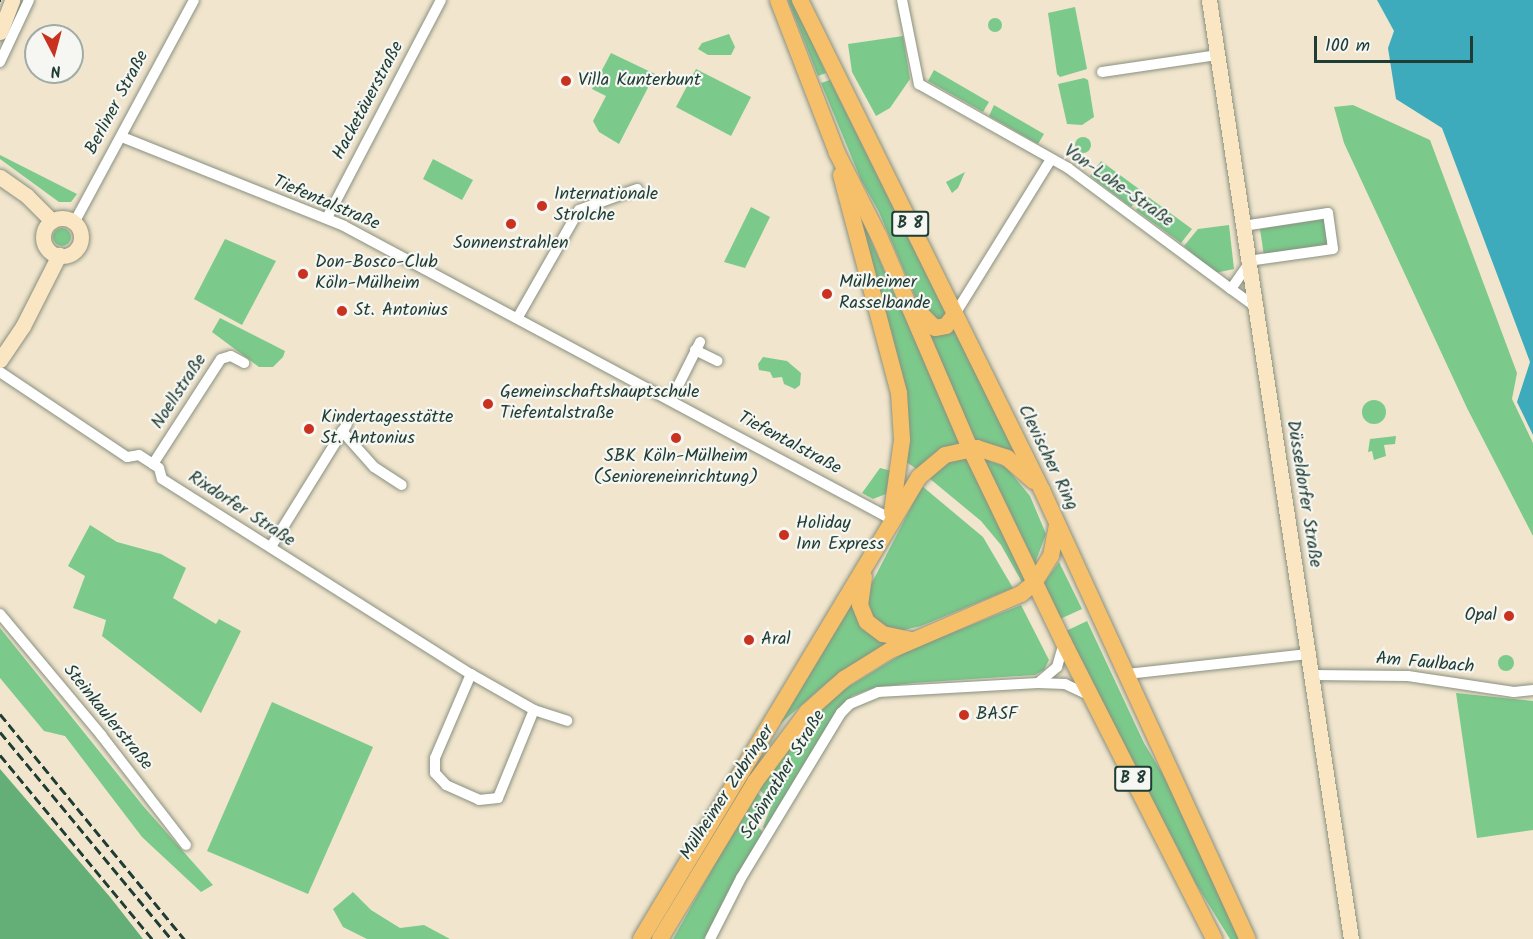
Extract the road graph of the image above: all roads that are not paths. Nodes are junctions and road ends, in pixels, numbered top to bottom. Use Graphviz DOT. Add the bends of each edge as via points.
graph roads {
  1 [pos="12,0"];
  2 [pos="29,0"];
  3 [pos="194,0"];
  4 [pos="441,0"];
  5 [pos="778,0"];
  6 [pos="800,0"];
  7 [pos="902,0"];
  8 [pos="1209,0"];
  9 [pos="0,32"];
  10 [pos="1217,55"];
  11 [pos="0,62"];
  12 [pos="1102,72"];
  13 [pos="122,137"];
  14 [pos="837,153"];
  15 [pos="1051,159"];
  16 [pos="0,177"];
  17 [pos="637,189"];
  18 [pos="327,218"];
  19 [pos="52,222"];
  20 [pos="74,223"];
  21 [pos="1243,226"];
  22 [pos="59,255"];
  23 [pos="1248,263"];
  24 [pos="1231,289"];
  25 [pos="905,296"];
  26 [pos="1254,306"];
  27 [pos="955,315"];
  28 [pos="518,317"];
  29 [pos="0,360"];
  30 [pos="718,361"];
  31 [pos="244,363"];
  32 [pos="0,372"];
  33 [pos="671,400"];
  34 [pos="970,448"];
  35 [pos="153,464"];
  36 [pos="402,484"];
  37 [pos="1042,490"];
  38 [pos="891,519"];
  39 [pos="1058,524"];
  40 [pos="272,545"];
  41 [pos="866,567"];
  42 [pos="1034,583"];
  43 [pos="0,614"];
  44 [pos="912,639"];
  45 [pos="1064,643"];
  46 [pos="1308,654"];
  47 [pos="471,674"];
  48 [pos="1127,674"];
  49 [pos="1312,675"];
  50 [pos="1038,683"];
  51 [pos="1533,690"];
  52 [pos="1089,695"];
  53 [pos="534,710"];
  54 [pos="567,721"];
  55 [pos="186,845"];
  56 [pos="641,939"];
  57 [pos="660,939"];
  58 [pos="710,939"];
  59 [pos="1214,939"];
  60 [pos="1248,939"];
  61 [pos="1351,939"];
  1 -- 9 [label="street"];
  2 -- 11 [label="street"];
  3 -- 13 [label="street, Berliner Straße"];
  4 -- 18 [label="street, Hacketäuerstraße"];
  5 -- 14 [label="main road, B 8"];
  6 -- 27 [label="main road, Clevischer Ring / B 8"];
  7 -- 15 [label="street, Von-Lohe-Straße" via="919,84"];
  8 -- 10 [label="street, Düsseldorfer Straße"];
  10 -- 12 [label="street"];
  10 -- 21 [label="street, Düsseldorfer Straße"];
  13 -- 18 [label="street, Tiefentalstraße"];
  13 -- 20 [label="street, Berliner Straße"];
  14 -- 25 [label="main road, B 8"];
  14 -- 38 [label="main road" via="899,393 902,440"];
  15 -- 24 [label="street, Von-Lohe-Straße"];
  15 -- 27 [label="street"];
  16 -- 19 [label="street" via="27,196"];
  17 -- 28 [label="street" via="579,210"];
  18 -- 28 [label="street, Tiefentalstraße"];
  19 -- 20 [label="street" via="63,218"];
  19 -- 22 [label="street" via="45,230 44,241 49,250"];
  20 -- 22 [label="street" via="80,231 80,244 72,253"];
  21 -- 23 [label="street, Düsseldorfer Straße"];
  21 -- 23 [label="street" via="1328,213 1333,249"];
  22 -- 29 [label="street" via="23,326"];
  23 -- 24 [label="street"];
  23 -- 26 [label="street, Düsseldorfer Straße"];
  24 -- 26 [label="street, Von-Lohe-Straße"];
  25 -- 27 [label="main road, B 8" via="935,328 946,326"];
  25 -- 34 [label="main road, B 8"];
  26 -- 46 [label="street, Düsseldorfer Straße"];
  27 -- 37 [label="main road, Clevischer Ring / B 8"];
  28 -- 33 [label="street, Tiefentalstraße"];
  30 -- 33 [label="street" via="698,346"];
  31 -- 35 [label="street, Noellstraße" via="231,356 221,358"];
  32 -- 35 [label="street" via="127,457 138,455"];
  33 -- 38 [label="street, Tiefentalstraße"];
  34 -- 37 [label="main road" via="1007,458"];
  34 -- 38 [label="main road" via="945,455 927,468"];
  34 -- 42 [label="main road, B 8"];
  35 -- 40 [label="street, Rixdorfer Straße" via="159,468 162,479"];
  36 -- 40 [label="street" via="374,467 344,427"];
  37 -- 39 [label="main road, Clevischer Ring / B 8"];
  38 -- 41 [label="main road, Mülheimer Zubringer"];
  39 -- 42 [label="main road" via="1051,556"];
  39 -- 48 [label="main road, Clevischer Ring / B 8"];
  40 -- 47 [label="street, Rixdorfer Straße" via="273,550"];
  41 -- 44 [label="main road" via="860,605 867,622 883,633"];
  41 -- 56 [label="main road, Mülheimer Zubringer"];
  42 -- 44 [label="main road, Mülheimer Zubringer" via="1012,598"];
  42 -- 45 [label="main road, B 8"];
  43 -- 55 [label="street, Steinkaulerstraße"];
  44 -- 57 [label="main road, Mülheimer Zubringer" via="844,679 807,712 755,782"];
  45 -- 50 [label="street" via="1054,671"];
  45 -- 52 [label="main road, B 8"];
  46 -- 48 [label="street"];
  46 -- 49 [label="street, Düsseldorfer Straße"];
  47 -- 53 [label="street, Rixdorfer Straße"];
  47 -- 53 [label="street" via="435,758 435,773 446,784 479,800 498,798"];
  48 -- 60 [label="main road, Clevischer Ring / B 8"];
  49 -- 51 [label="street, Am Faulbach" via="1400,676 1514,692"];
  49 -- 61 [label="street, Düsseldorfer Straße"];
  50 -- 52 [label="street, Schönrather Straße" via="1070,685"];
  50 -- 58 [label="street, Schönrather Straße" via="878,692 850,704 741,878"];
  52 -- 59 [label="main road, B 8"];
  53 -- 54 [label="street, Rixdorfer Straße"];
}
